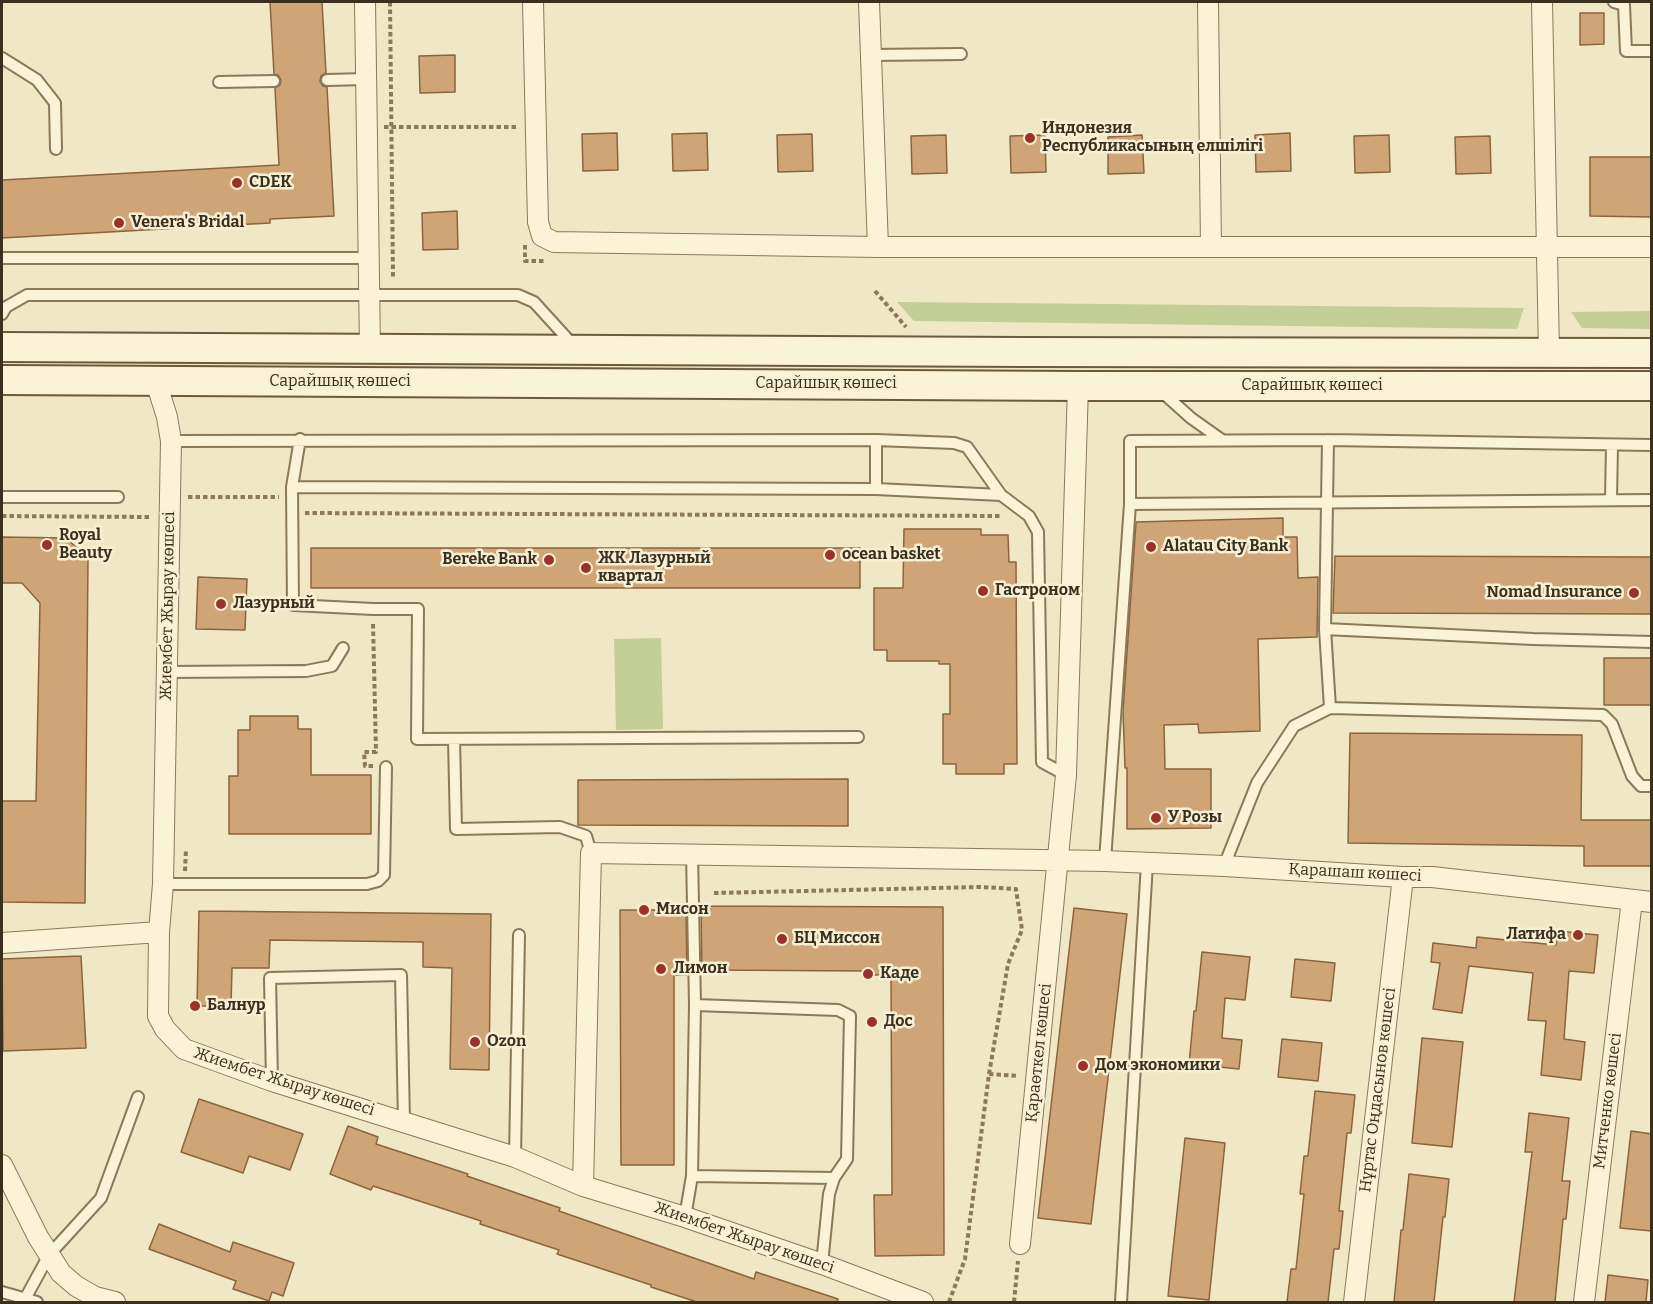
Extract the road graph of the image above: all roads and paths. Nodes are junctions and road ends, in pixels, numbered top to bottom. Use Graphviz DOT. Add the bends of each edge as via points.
graph roads {
  1 [pos="365,2"];
  2 [pos="390,2"];
  3 [pos="533,2"];
  4 [pos="869,2"];
  5 [pos="1208,2"];
  6 [pos="1542,2"];
  7 [pos="1614,2"];
  8 [pos="1652,51"];
  9 [pos="961,54"];
  10 [pos="871,55"];
  11 [pos="2,58"];
  12 [pos="327,80"];
  13 [pos="366,80"];
  14 [pos="274,81"];
  15 [pos="219,82"];
  16 [pos="56,149"];
  17 [pos="878,247"];
  18 [pos="1211,247"];
  19 [pos="1546,247"];
  20 [pos="1652,247"];
  21 [pos="2,258"];
  22 [pos="369,258"];
  23 [pos="393,278"];
  24 [pos="370,296"];
  25 [pos="2,314"];
  26 [pos="2,347"];
  27 [pos="370,348"];
  28 [pos="576,349"];
  29 [pos="1001,352"];
  30 [pos="1388,352"];
  31 [pos="1549,352"];
  32 [pos="1652,353"];
  33 [pos="2,380"];
  34 [pos="156,382"];
  35 [pos="746,384"];
  36 [pos="1078,386"];
  37 [pos="1155,386"];
  38 [pos="1652,386"];
  39 [pos="300,439"];
  40 [pos="876,440"];
  41 [pos="1328,440"];
  42 [pos="171,441"];
  43 [pos="1223,441"];
  44 [pos="1612,445"];
  45 [pos="1652,445"];
  46 [pos="876,489"];
  47 [pos="292,492"];
  48 [pos="1001,495"];
  49 [pos="2,497"];
  50 [pos="118,497"];
  51 [pos="188,497"];
  52 [pos="1611,500"];
  53 [pos="1652,500"];
  54 [pos="1130,504"];
  55 [pos="1327,504"];
  56 [pos="292,513"];
  57 [pos="2,516"];
  58 [pos="1029,516"];
  59 [pos="169,517"];
  60 [pos="373,609"];
  61 [pos="1326,629"];
  62 [pos="1652,642"];
  63 [pos="343,648"];
  64 [pos="166,672"];
  65 [pos="1330,708"];
  66 [pos="858,737"];
  67 [pos="454,739"];
  68 [pos="386,767"];
  69 [pos="1066,775"];
  70 [pos="1652,786"];
  71 [pos="591,853"];
  72 [pos="692,854"];
  73 [pos="1058,861"];
  74 [pos="1105,861"];
  75 [pos="1147,862"];
  76 [pos="1224,866"];
  77 [pos="1403,877"];
  78 [pos="163,884"];
  79 [pos="714,892"];
  80 [pos="1642,901"];
  81 [pos="159,932"];
  82 [pos="519,935"];
  83 [pos="2,943"];
  84 [pos="695,1005"];
  85 [pos="989,1074"];
  86 [pos="1036,1078"];
  87 [pos="272,1081"];
  88 [pos="138,1097"];
  89 [pos="404,1122"];
  90 [pos="515,1157"];
  91 [pos="2,1165"];
  92 [pos="692,1176"];
  93 [pos="834,1178"];
  94 [pos="583,1186"];
  95 [pos="685,1217"];
  96 [pos="1020,1244"];
  97 [pos="49,1254"];
  98 [pos="822,1264"];
  99 [pos="2,1292"];
  100 [pos="26,1299"];
  101 [pos="37,1302"];
  102 [pos="115,1302"];
  103 [pos="923,1302"];
  104 [pos="949,1302"];
  105 [pos="1014,1302"];
  106 [pos="1121,1302"];
  107 [pos="1354,1302"];
  108 [pos="1584,1302"];
  1 -- 13 [label="street"];
  2 -- 23 [label="path"];
  3 -- 17 [label="street" via="538,222 542,236 554,242"];
  4 -- 10 [label="street"];
  5 -- 18 [label="street"];
  6 -- 19 [label="street"];
  7 -- 8 [label="lane" via="1624,5 1626,51"];
  9 -- 10 [label="lane"];
  10 -- 17 [label="street"];
  11 -- 16 [label="lane" via="37,80 56,103"];
  12 -- 13 [label="lane"];
  13 -- 22 [label="street"];
  14 -- 15 [label="lane"];
  17 -- 18 [label="street"];
  18 -- 19 [label="street"];
  19 -- 20 [label="street"];
  19 -- 31 [label="street"];
  21 -- 22 [label="lane"];
  22 -- 24 [label="street"];
  24 -- 25 [label="lane" via="27,295 6,307"];
  24 -- 27 [label="street"];
  24 -- 28 [label="lane" via="518,295 534,302"];
  26 -- 27 [label="main road, Сарайшық көшесі"];
  27 -- 28 [label="main road, Сарайшық көшесі"];
  28 -- 29 [label="main road, Сарайшық көшесі"];
  29 -- 30 [label="main road, Сарайшық көшесі"];
  29 -- 35 [label="main road" via="998,373 991,376 921,378 783,373"];
  30 -- 31 [label="main road, Сарайшық көшесі"];
  30 -- 36 [label="main road" via="1361,361 1090,363 1084,368"];
  31 -- 32 [label="main road, Сарайшық көшесі"];
  33 -- 34 [label="main road, Сарайшық көшесі"];
  34 -- 35 [label="main road, Сарайшық көшесі"];
  34 -- 42 [label="street, Жиембет Жырау көшесі"];
  35 -- 36 [label="main road, Сарайшық көшесі"];
  36 -- 37 [label="main road, Сарайшық көшесі"];
  36 -- 69 [label="street, Қараөткел көшесі"];
  37 -- 38 [label="main road, Сарайшық көшесі"];
  37 -- 43 [label="lane"];
  39 -- 40 [label="lane"];
  39 -- 42 [label="lane"];
  39 -- 47 [label="lane"];
  40 -- 46 [label="lane"];
  40 -- 48 [label="lane" via="968,447"];
  41 -- 43 [label="lane"];
  41 -- 44 [label="lane"];
  41 -- 55 [label="lane"];
  42 -- 59 [label="street, Жиембет Жырау көшесі"];
  43 -- 54 [label="lane" via="1130,441"];
  44 -- 45 [label="lane"];
  44 -- 52 [label="lane"];
  46 -- 47 [label="lane"];
  46 -- 48 [label="lane"];
  47 -- 51 [label="path"];
  47 -- 56 [label="lane"];
  48 -- 58 [label="lane"];
  49 -- 50 [label="lane"];
  52 -- 53 [label="lane"];
  52 -- 55 [label="lane"];
  54 -- 55 [label="lane"];
  54 -- 74 [label="lane"];
  55 -- 61 [label="lane"];
  56 -- 58 [label="path"];
  56 -- 60 [label="lane" via="293,605"];
  57 -- 59 [label="path"];
  58 -- 69 [label="lane" via="1038,532 1042,762"];
  59 -- 64 [label="street, Жиембет Жырау көшесі"];
  60 -- 67 [label="lane" via="418,609 417,739"];
  60 -- 68 [label="path" via="376,752 364,752 365,766"];
  61 -- 62 [label="lane"];
  61 -- 65 [label="lane"];
  63 -- 64 [label="lane" via="332,666 306,671"];
  64 -- 78 [label="street, Жиембет Жырау көшесі"];
  65 -- 70 [label="lane" via="1603,715 1612,724 1632,776 1641,786"];
  65 -- 76 [label="lane" via="1294,726 1257,783"];
  66 -- 67 [label="lane"];
  67 -- 71 [label="lane" via="456,829 560,827 586,836"];
  68 -- 78 [label="lane" via="384,875 378,881"];
  69 -- 73 [label="street, Қараөткел көшесі"];
  71 -- 72 [label="street, Қарашаш көшесі"];
  71 -- 94 [label="street"];
  72 -- 73 [label="street, Қарашаш көшесі"];
  72 -- 84 [label="lane"];
  73 -- 74 [label="street, Қарашаш көшесі"];
  73 -- 86 [label="street, Қараөткел көшесі"];
  74 -- 75 [label="street, Қарашаш көшесі"];
  75 -- 76 [label="street, Қарашаш көшесі"];
  75 -- 106 [label="lane"];
  76 -- 77 [label="street, Қарашаш көшесі"];
  77 -- 80 [label="street, Қарашаш көшесі"];
  77 -- 107 [label="street, Нұртас Оңдасынов көшесі"];
  78 -- 81 [label="street, Жиембет Жырау көшесі"];
  79 -- 85 [label="path" via="1016,889 1022,930 1008,964"];
  80 -- 108 [label="street, Митченко көшесі"];
  81 -- 83 [label="street"];
  81 -- 87 [label="street, Жиембет Жырау көшесі" via="158,1016 165,1029 184,1049"];
  82 -- 90 [label="lane"];
  84 -- 92 [label="lane"];
  84 -- 93 [label="lane" via="830,1009 850,1016 847,1159"];
  85 -- 86 [label="path"];
  85 -- 104 [label="path" via="965,1259"];
  86 -- 96 [label="street, Қараөткел көшесі"];
  87 -- 89 [label="street, Жиембет Жырау көшесі"];
  87 -- 89 [label="lane" via="270,978 401,975"];
  88 -- 97 [label="lane" via="101,1198"];
  89 -- 90 [label="street, Жиембет Жырау көшесі"];
  90 -- 94 [label="street, Жиембет Жырау көшесі"];
  91 -- 97 [label="street"];
  92 -- 93 [label="lane"];
  92 -- 95 [label="lane"];
  93 -- 98 [label="lane"];
  94 -- 95 [label="street, Жиембет Жырау көшесі"];
  95 -- 98 [label="street, Жиембет Жырау көшесі"];
  96 -- 105 [label="path"];
  97 -- 100 [label="lane"];
  97 -- 102 [label="street" via="61,1273 76,1286"];
  98 -- 103 [label="street, Жиембет Жырау көшесі"];
  99 -- 100 [label="lane"];
  100 -- 101 [label="lane"];
}
